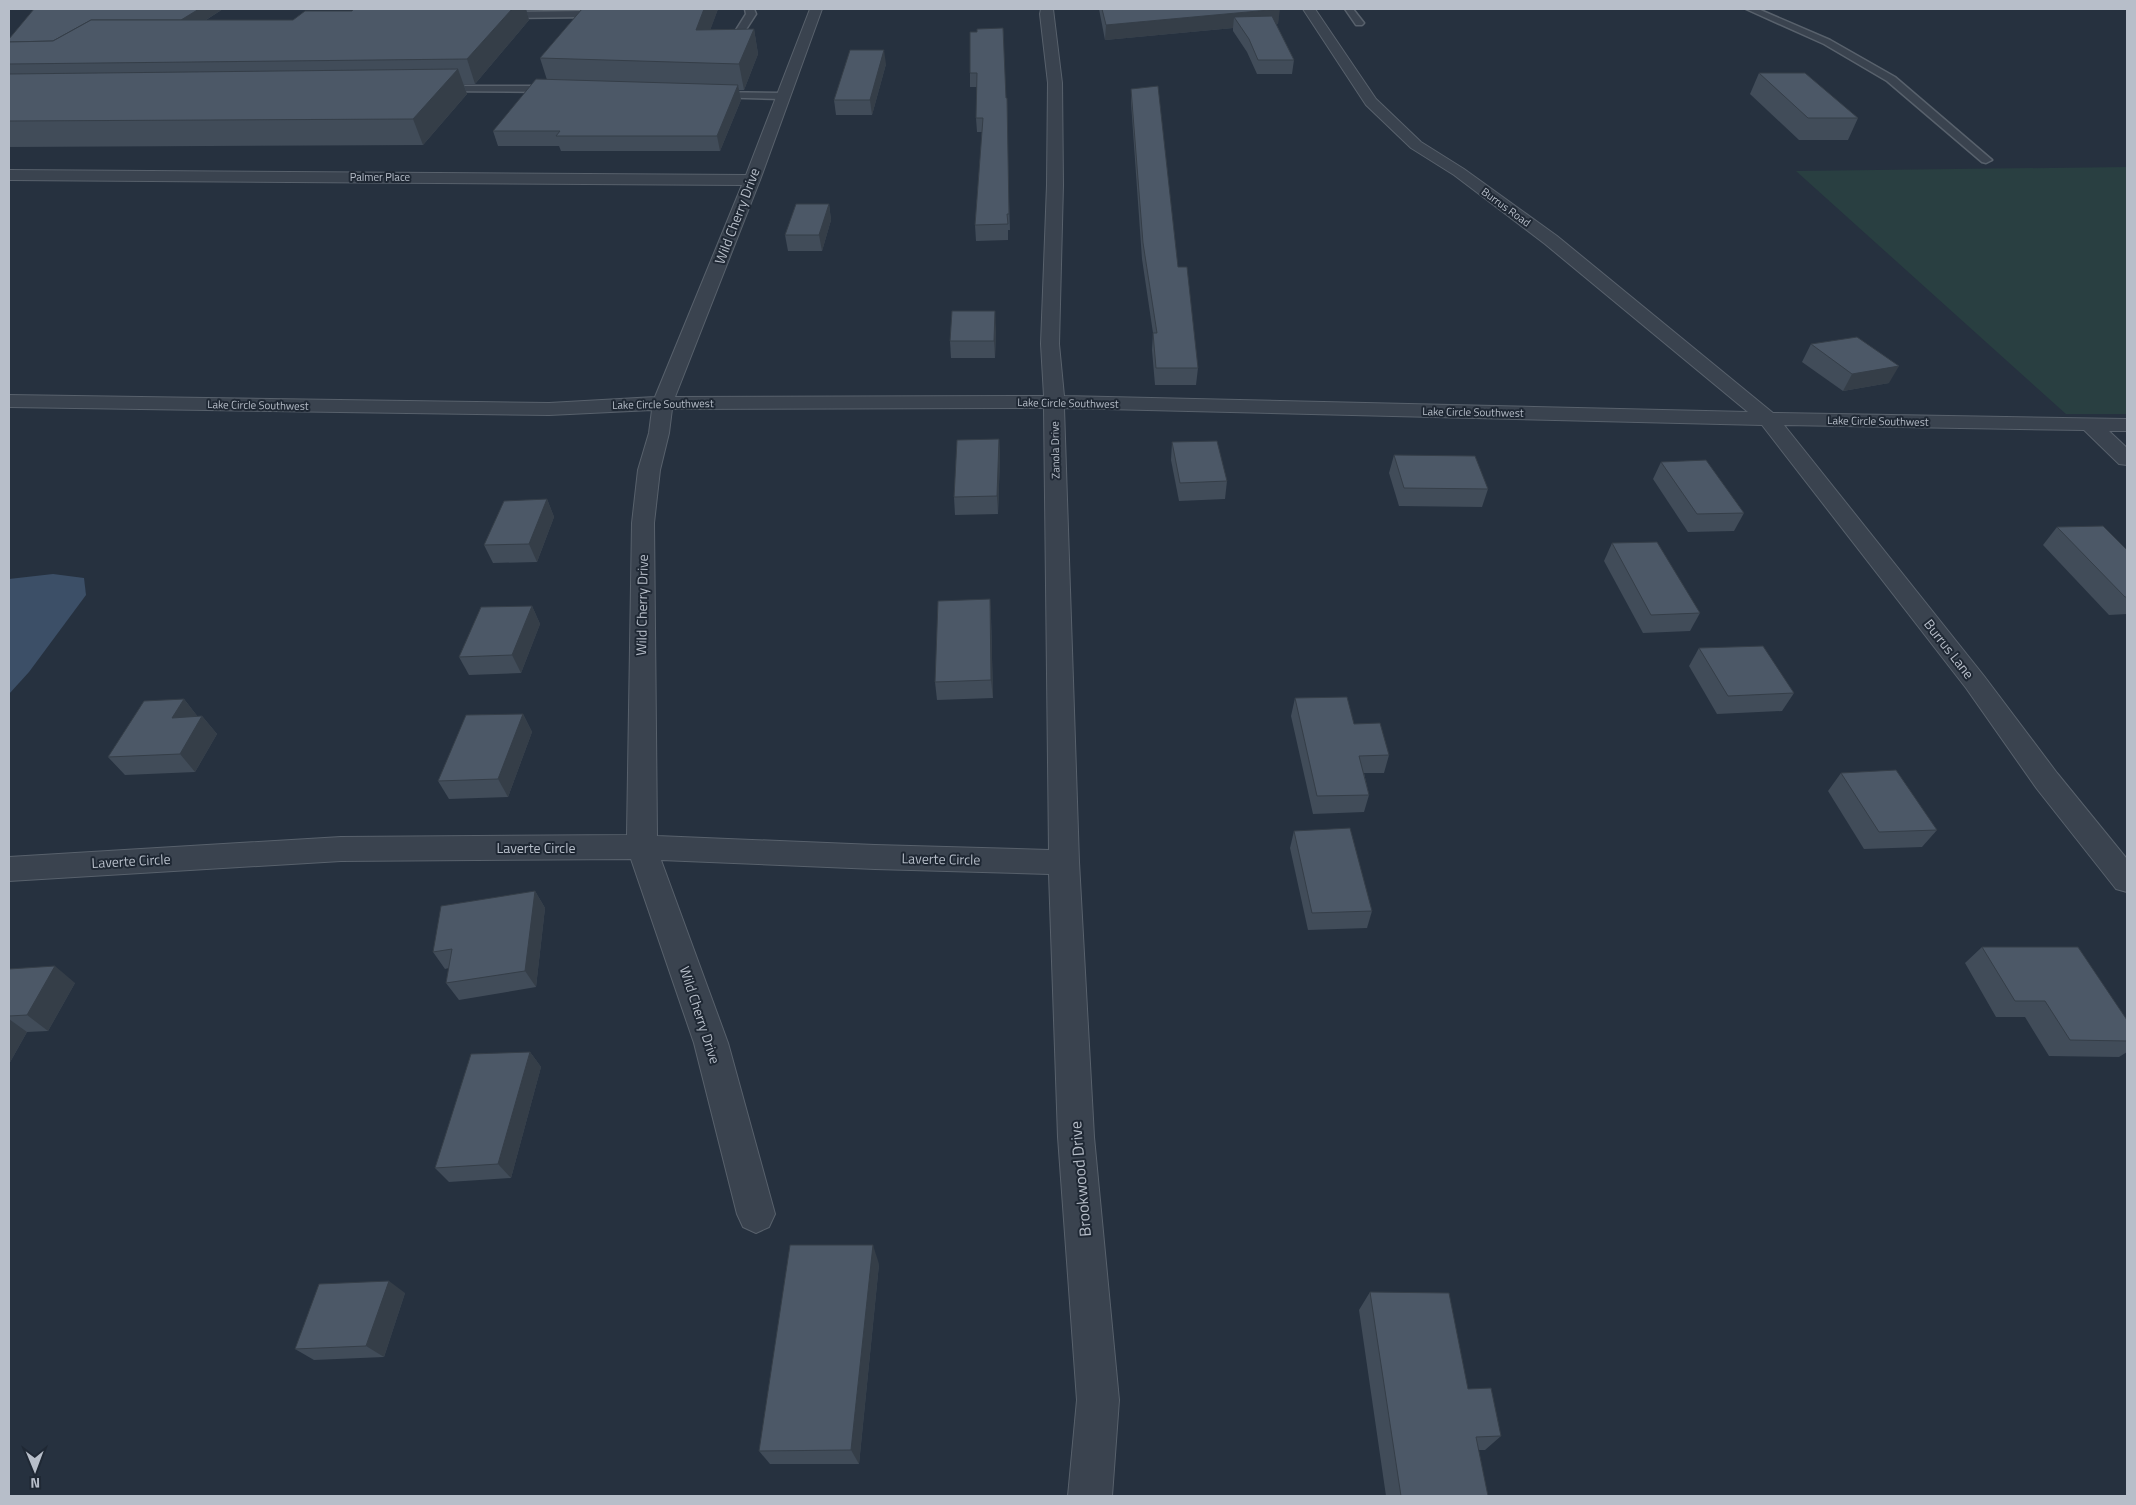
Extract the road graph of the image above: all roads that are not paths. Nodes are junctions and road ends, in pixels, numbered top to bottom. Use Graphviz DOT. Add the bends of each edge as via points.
graph roads {
  1 [pos="591,9"];
  2 [pos="750,9"];
  3 [pos="816,9"];
  4 [pos="1047,9"];
  5 [pos="1308,9"];
  6 [pos="1349,9"];
  7 [pos="1751,9"];
  8 [pos="486,15"];
  9 [pos="1359,23"];
  10 [pos="731,46"];
  11 [pos="422,89"];
  12 [pos="570,89"];
  13 [pos="702,94"];
  14 [pos="782,96"];
  15 [pos="1986,160"];
  16 [pos="9,175"];
  17 [pos="752,180"];
  18 [pos="9,401"];
  19 [pos="1054,402"];
  20 [pos="663,403"];
  21 [pos="1768,420"];
  22 [pos="2089,424"];
  23 [pos="2127,425"];
  24 [pos="2127,459"];
  25 [pos="642,847"];
  26 [pos="1064,862"];
  27 [pos="9,868"];
  28 [pos="2127,880"];
  29 [pos="756,1214"];
  30 [pos="1090,1496"];
  1 -- 8 [label="lane" via="587,14"];
  2 -- 10 [label="lane" via="751,14"];
  3 -- 14 [label="street, Wild Cherry Drive"];
  4 -- 19 [label="street, Zanola Drive" via="1055,83 1050,344"];
  5 -- 21 [label="street, Burrus Road" via="1371,102 1416,145 1459,172 1551,240"];
  6 -- 9 [label="lane"];
  7 -- 15 [label="lane" via="1827,42 1891,79"];
  11 -- 12 [label="lane"];
  13 -- 14 [label="lane"];
  14 -- 17 [label="street, Wild Cherry Drive"];
  16 -- 17 [label="street, Palmer Place"];
  17 -- 20 [label="street, Wild Cherry Drive"];
  18 -- 20 [label="street, Lake Circle Southwest" via="549,409"];
  19 -- 20 [label="street, Lake Circle Southwest"];
  19 -- 21 [label="street, Lake Circle Southwest"];
  19 -- 26 [label="street, Zanola Drive"];
  20 -- 25 [label="street, Wild Cherry Drive" via="649,470 643,523 640,671"];
  21 -- 22 [label="street, Lake Circle Southwest"];
  21 -- 28 [label="street, Burrus Lane" via="1975,682 2047,782"];
  22 -- 23 [label="street, Lake Circle Southwest"];
  22 -- 24 [label="street"];
  25 -- 26 [label="street, Laverte Circle" via="875,858"];
  25 -- 27 [label="street, Laverte Circle" via="341,849"];
  25 -- 29 [label="street, Wild Cherry Drive" via="711,1043"];
  26 -- 30 [label="street, Brookwood Drive" via="1076,1137 1098,1400"];
}
